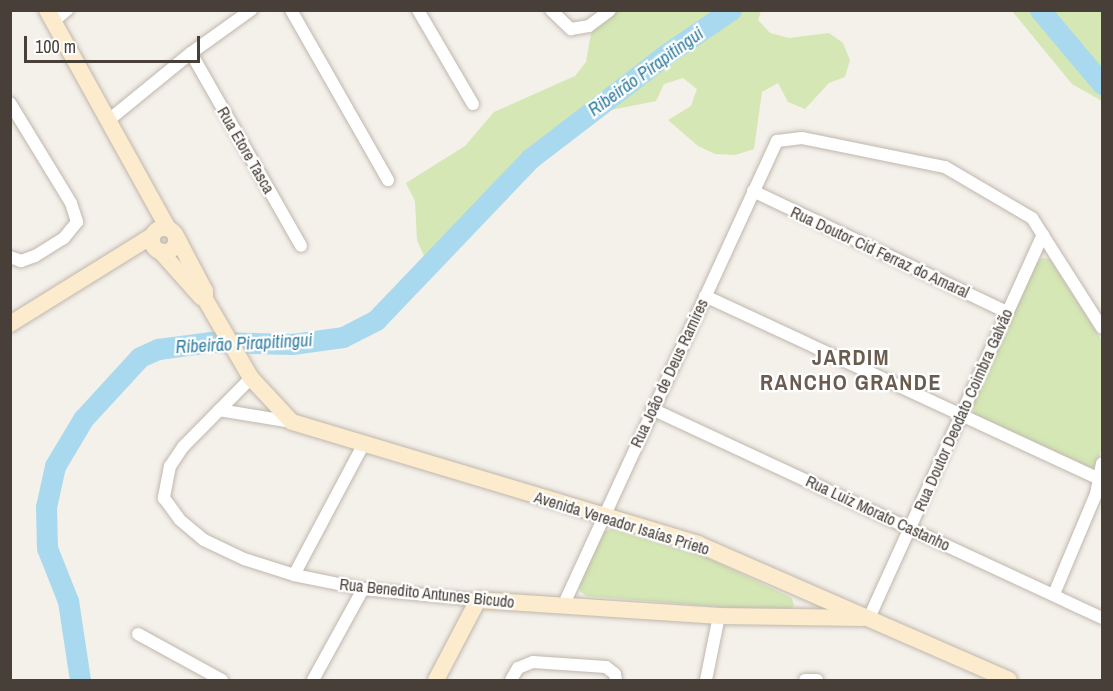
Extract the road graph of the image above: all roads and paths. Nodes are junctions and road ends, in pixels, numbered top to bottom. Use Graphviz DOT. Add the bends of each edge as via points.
graph roads {
  1 [pos="251,10"];
  2 [pos="291,10"];
  3 [pos="418,10"];
  4 [pos="551,10"];
  5 [pos="610,10"];
  6 [pos="56,14"];
  7 [pos="191,53"];
  8 [pos="10,103"];
  9 [pos="472,104"];
  10 [pos="110,119"];
  11 [pos="388,180"];
  12 [pos="753,191"];
  13 [pos="1043,235"];
  14 [pos="161,238"];
  15 [pos="301,246"];
  16 [pos="14,259"];
  17 [pos="705,296"];
  18 [pos="1007,312"];
  19 [pos="10,324"];
  20 [pos="1102,328"];
  21 [pos="248,373"];
  22 [pos="652,409"];
  23 [pos="219,410"];
  24 [pos="961,415"];
  25 [pos="292,422"];
  26 [pos="363,445"];
  27 [pos="1102,464"];
  28 [pos="1101,479"];
  29 [pos="602,517"];
  30 [pos="910,528"];
  31 [pos="294,575"];
  32 [pos="363,589"];
  33 [pos="1054,594"];
  34 [pos="478,600"];
  35 [pos="563,606"];
  36 [pos="719,616"];
  37 [pos="869,618"];
  38 [pos="1102,618"];
  39 [pos="138,634"];
  40 [pos="990,676"];
  41 [pos="222,681"];
  42 [pos="313,681"];
  43 [pos="436,681"];
  44 [pos="512,681"];
  45 [pos="616,681"];
  46 [pos="706,681"];
  47 [pos="805,681"];
  48 [pos="817,681"];
  49 [pos="1009,681"];
  1 -- 7 [label="street"];
  2 -- 11 [label="street"];
  3 -- 9 [label="street"];
  4 -- 5 [label="street" via="572,29 589,26"];
  6 -- 10 [label="main road, Avenida Vereador Isaías Prieto"];
  7 -- 10 [label="street"];
  7 -- 15 [label="street, Rua Etore Tasca"];
  8 -- 16 [label="street" via="76,214 75,228 35,256"];
  10 -- 14 [label="main road, Avenida Vereador Isaías Prieto" via="151,199"];
  12 -- 13 [label="street, Rua João de Deus Ramires" via="777,141 802,138 945,166 1032,218"];
  12 -- 17 [label="street, Rua João de Deus Ramires"];
  12 -- 18 [label="street, Rua Doutor Cid Ferraz do Amaral"];
  13 -- 18 [label="street, Rua Doutor Deodato Coimbra Galvão"];
  13 -- 20 [label="street"];
  14 -- 19 [label="main road"];
  14 -- 21 [label="main road, Avenida Vereador Isaías Prieto" via="205,291 207,303"];
  17 -- 22 [label="street, Rua João de Deus Ramires"];
  17 -- 24 [label="street"];
  18 -- 24 [label="street, Rua Doutor Deodato Coimbra Galvão"];
  21 -- 23 [label="street, Rua Benedito Antunes Bicudo"];
  21 -- 25 [label="main road, Avenida Vereador Isaías Prieto"];
  22 -- 29 [label="street, Rua João de Deus Ramires"];
  22 -- 30 [label="street, Rua Luiz Morato Castanho"];
  23 -- 25 [label="street, Avenida Vereador Isaías Prieto"];
  23 -- 31 [label="street, Rua Benedito Antunes Bicudo" via="170,466 164,498 180,520 204,540 244,559"];
  24 -- 28 [label="street"];
  24 -- 30 [label="street, Rua Doutor Deodato Coimbra Galvão"];
  25 -- 26 [label="main road, Avenida Vereador Isaías Prieto"];
  26 -- 29 [label="main road, Avenida Vereador Isaías Prieto"];
  26 -- 31 [label="street"];
  27 -- 28 [label="street"];
  28 -- 33 [label="street"];
  29 -- 35 [label="street, Rua João de Deus Ramires"];
  29 -- 37 [label="main road, Avenida Vereador Isaías Prieto" via="698,544"];
  30 -- 33 [label="street, Rua Luiz Morato Castanho"];
  30 -- 37 [label="street, Rua Doutor Deodato Coimbra Galvão"];
  31 -- 32 [label="street, Rua Benedito Antunes Bicudo"];
  32 -- 34 [label="street, Rua Benedito Antunes Bicudo"];
  32 -- 42 [label="street"];
  33 -- 38 [label="street, Rua Luiz Morato Castanho"];
  34 -- 35 [label="main road, Rua Benedito Antunes Bicudo"];
  34 -- 43 [label="main road"];
  35 -- 36 [label="main road, Rua Benedito Antunes Bicudo"];
  36 -- 37 [label="main road, Rua Benedito Antunes Bicudo"];
  36 -- 46 [label="street"];
  37 -- 40 [label="main road, Avenida Vereador Isaías Prieto"];
  39 -- 41 [label="street"];
  40 -- 49 [label="main road, Avenida Vereador Isaías Prieto"];
  44 -- 45 [label="street" via="518,668 533,662 606,667 615,674"];
  47 -- 48 [label="street"];
}
